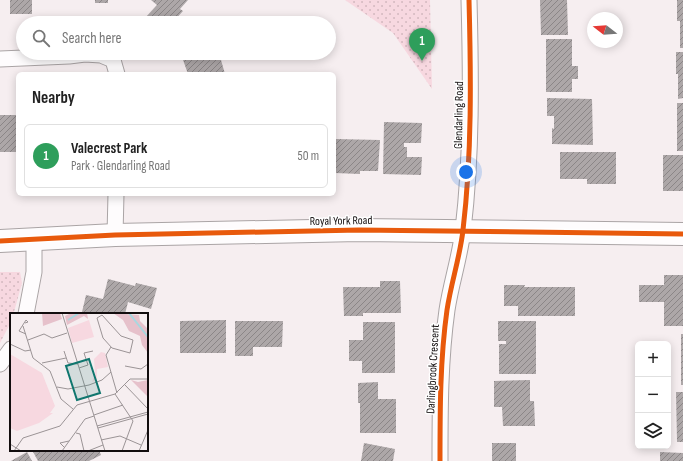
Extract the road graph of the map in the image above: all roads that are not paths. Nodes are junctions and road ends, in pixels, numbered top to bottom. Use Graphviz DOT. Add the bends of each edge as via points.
graph roads {
  1 [pos="469,0"];
  2 [pos="16,58"];
  3 [pos="0,59"];
  4 [pos="113,60"];
  5 [pos="116,72"];
  6 [pos="116,196"];
  7 [pos="463,231"];
  8 [pos="683,234"];
  9 [pos="115,235"];
  10 [pos="34,239"];
  11 [pos="0,241"];
  12 [pos="26,313"];
  13 [pos="10,349"];
  14 [pos="0,364"];
  15 [pos="440,461"];
  1 -- 7 [label="street, Glendarling Road" via="469,142"];
  2 -- 3 [label="street"];
  4 -- 5 [label="street"];
  6 -- 9 [label="street"];
  7 -- 8 [label="main road, Royal York Road"];
  7 -- 9 [label="main road, Royal York Road" via="359,230"];
  7 -- 15 [label="street, Darlingbrook Crescent" via="447,308 441,373"];
  9 -- 10 [label="main road, Royal York Road"];
  10 -- 11 [label="main road, Royal York Road"];
  10 -- 12 [label="street" via="34,272"];
  13 -- 14 [label="street"];
}
